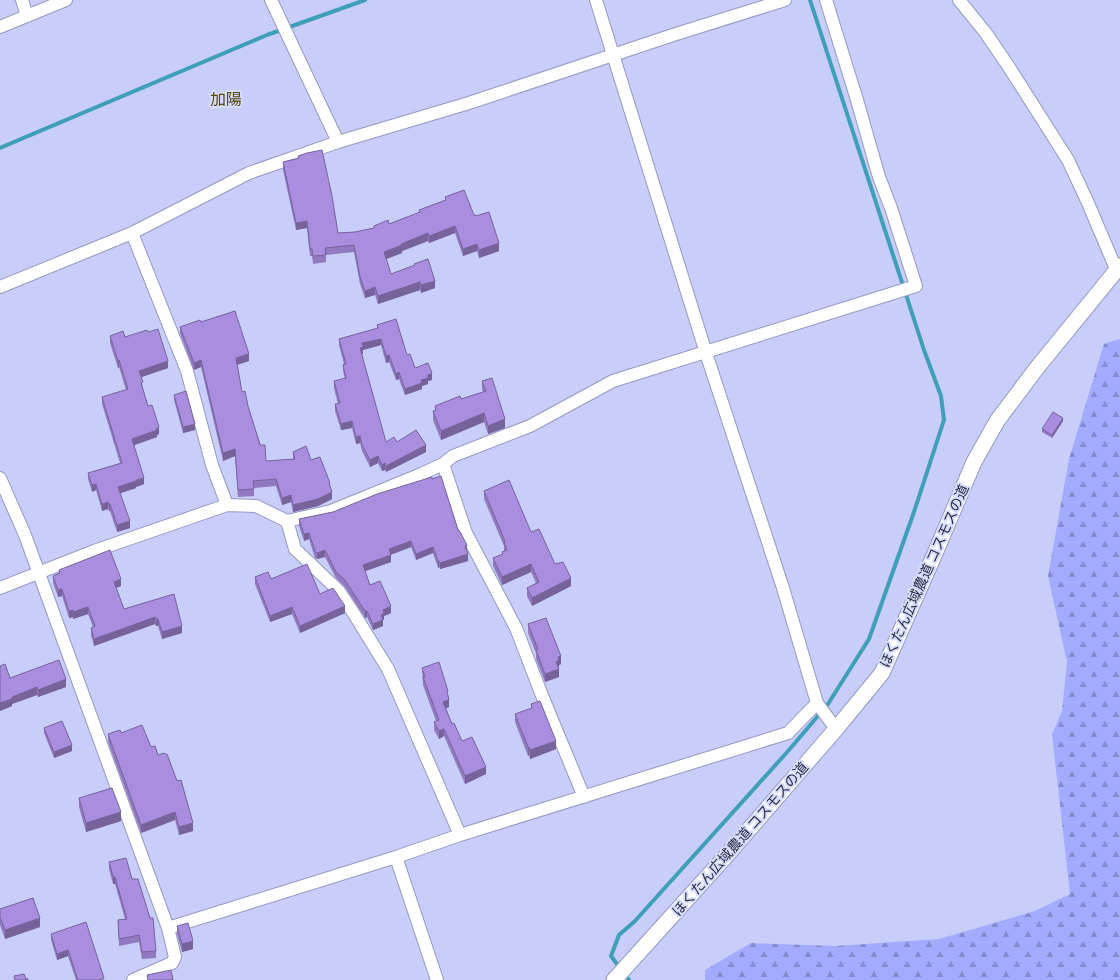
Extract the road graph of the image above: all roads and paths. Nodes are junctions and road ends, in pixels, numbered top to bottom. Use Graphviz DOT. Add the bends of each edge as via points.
graph roads {
  1 [pos="22,0"];
  2 [pos="66,0"];
  3 [pos="271,0"];
  4 [pos="596,0"];
  5 [pos="785,0"];
  6 [pos="826,0"];
  7 [pos="959,0"];
  8 [pos="27,16"];
  9 [pos="0,27"];
  10 [pos="614,54"];
  11 [pos="338,142"];
  12 [pos="132,233"];
  13 [pos="1118,268"];
  14 [pos="0,287"];
  15 [pos="706,353"];
  16 [pos="443,464"];
  17 [pos="0,478"];
  18 [pos="227,505"];
  19 [pos="287,521"];
  20 [pos="40,573"];
  21 [pos="0,588"];
  22 [pos="817,703"];
  23 [pos="836,729"];
  24 [pos="584,797"];
  25 [pos="460,835"];
  26 [pos="396,857"];
  27 [pos="168,928"];
  28 [pos="133,980"];
  29 [pos="437,980"];
  30 [pos="614,980"];
  1 -- 8 [label="street"];
  2 -- 8 [label="street"];
  3 -- 11 [label="street"];
  4 -- 10 [label="street"];
  5 -- 10 [label="street"];
  6 -- 15 [label="street" via="879,177 892,208 916,286"];
  7 -- 13 [label="street" via="985,32 1068,160"];
  8 -- 9 [label="street"];
  10 -- 11 [label="street" via="469,103"];
  10 -- 15 [label="street"];
  11 -- 12 [label="street" via="249,173"];
  12 -- 14 [label="street"];
  12 -- 18 [label="street" via="187,371 212,465"];
  13 -- 23 [label="street, ほくたん広域農道 コスモスの道" via="997,421 974,462 882,673"];
  15 -- 16 [label="street" via="613,381 530,426 452,456"];
  15 -- 22 [label="street" via="783,588"];
  16 -- 19 [label="street" via="331,510"];
  16 -- 24 [label="street" via="466,533 516,628"];
  17 -- 20 [label="street"];
  18 -- 19 [label="street" via="256,506"];
  18 -- 20 [label="street" via="94,551"];
  19 -- 25 [label="street" via="295,549 339,591 388,669"];
  20 -- 21 [label="street"];
  20 -- 27 [label="street"];
  22 -- 23 [label="street"];
  22 -- 24 [label="street" via="788,732"];
  23 -- 30 [label="street, ほくたん広域農道 コスモスの道"];
  24 -- 25 [label="street"];
  25 -- 26 [label="street"];
  26 -- 27 [label="street"];
  26 -- 29 [label="street"];
  27 -- 28 [label="street" via="175,957 172,963"];
}
